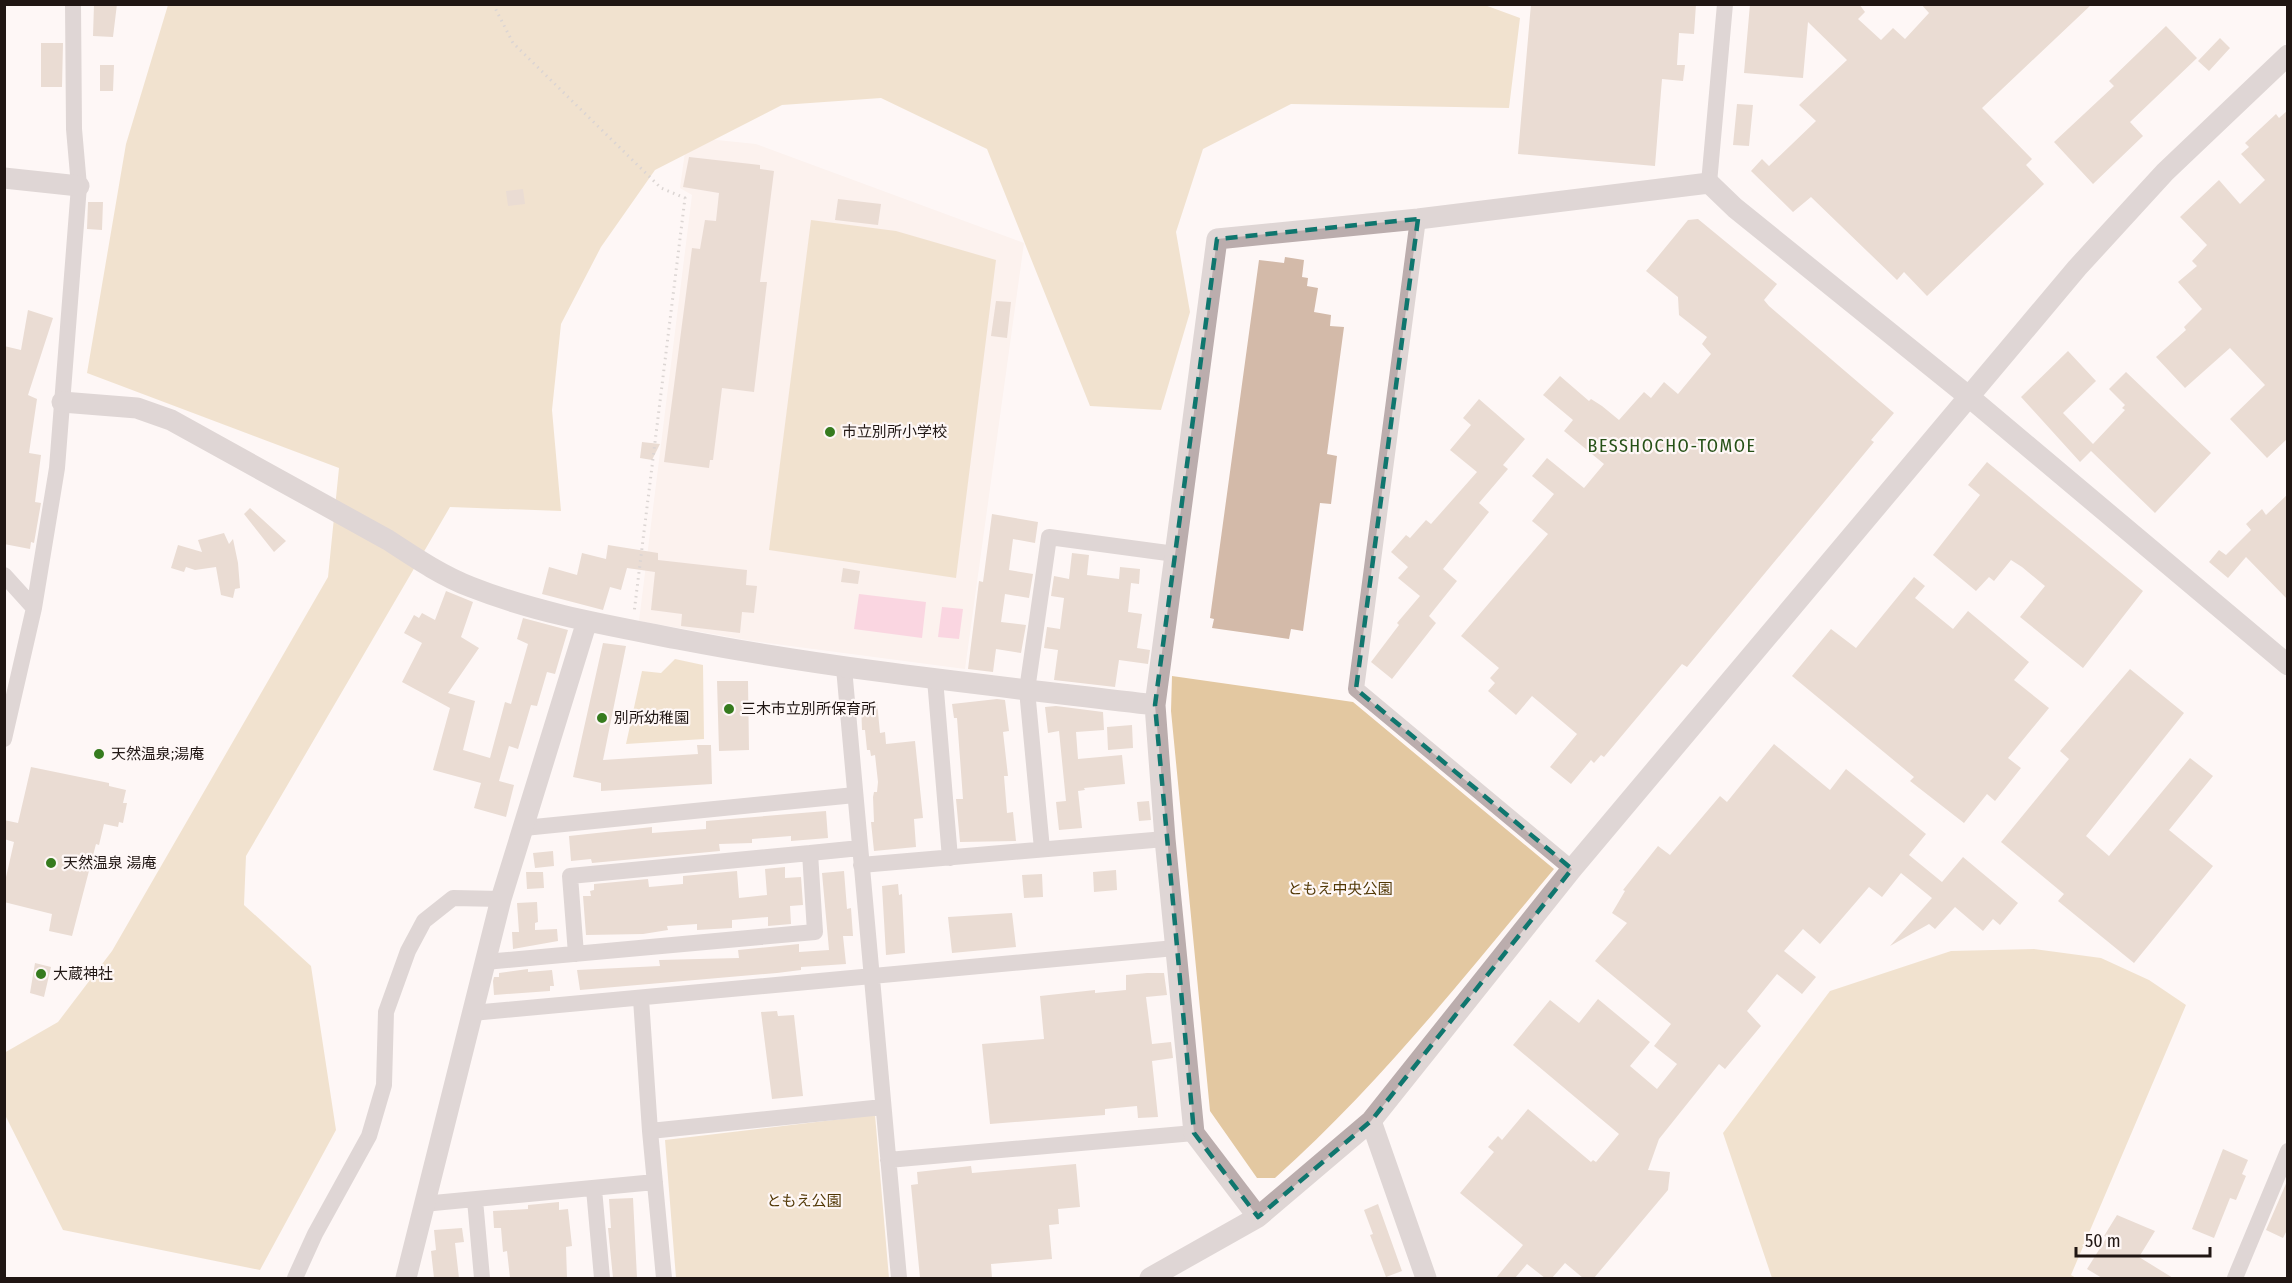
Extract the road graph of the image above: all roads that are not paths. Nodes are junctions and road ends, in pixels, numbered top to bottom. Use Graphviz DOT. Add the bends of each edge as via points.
graph roads {
  1 [pos="73,4"];
  2 [pos="1725,4"];
  3 [pos="2288,56"];
  4 [pos="4,177"];
  5 [pos="1709,183"];
  6 [pos="79,186"];
  7 [pos="1418,219"];
  8 [pos="1968,396"];
  9 [pos="62,402"];
  10 [pos="1175,554"];
  11 [pos="4,575"];
  12 [pos="34,608"];
  13 [pos="587,621"];
  14 [pos="2288,665"];
  15 [pos="844,668"];
  16 [pos="935,679"];
  17 [pos="1027,690"];
  18 [pos="1155,705"];
  19 [pos="4,739"];
  20 [pos="855,795"];
  21 [pos="524,828"];
  22 [pos="1165,838"];
  23 [pos="1042,849"];
  24 [pos="810,853"];
  25 [pos="860,857"];
  26 [pos="950,858"];
  27 [pos="1572,868"];
  28 [pos="501,899"];
  29 [pos="1175,948"];
  30 [pos="576,954"];
  31 [pos="485,963"];
  32 [pos="871,978"];
  33 [pos="642,999"];
  34 [pos="472,1013"];
  35 [pos="883,1107"];
  36 [pos="1371,1121"];
  37 [pos="650,1131"];
  38 [pos="1194,1133"];
  39 [pos="2288,1151"];
  40 [pos="888,1160"];
  41 [pos="655,1182"];
  42 [pos="594,1189"];
  43 [pos="475,1200"];
  44 [pos="423,1204"];
  45 [pos="1258,1217"];
  46 [pos="295,1278"];
  47 [pos="406,1278"];
  48 [pos="482,1278"];
  49 [pos="602,1278"];
  50 [pos="664,1278"];
  51 [pos="899,1278"];
  52 [pos="1150,1278"];
  53 [pos="1426,1278"];
  54 [pos="2235,1278"];
  1 -- 6 [label="street" via="74,129"];
  2 -- 5 [label="street"];
  3 -- 8 [label="street" via="2165,172"];
  4 -- 6 [label="street"];
  5 -- 7 [label="street"];
  5 -- 8 [label="street"];
  6 -- 9 [label="street"];
  7 -- 10 [label="street" via="1217,239"];
  7 -- 27 [label="street" via="1356,689"];
  8 -- 14 [label="street"];
  8 -- 27 [label="street"];
  9 -- 12 [label="street" via="57,468"];
  9 -- 13 [label="street" via="137,408 171,420 470,587"];
  10 -- 17 [label="street" via="1049,537"];
  10 -- 18 [label="street"];
  11 -- 12 [label="street"];
  12 -- 19 [label="street"];
  13 -- 15 [label="street"];
  13 -- 21 [label="street"];
  15 -- 16 [label="street"];
  15 -- 20 [label="street"];
  16 -- 17 [label="street"];
  16 -- 26 [label="street"];
  17 -- 18 [label="street"];
  17 -- 23 [label="street"];
  18 -- 22 [label="street"];
  20 -- 21 [label="street"];
  20 -- 25 [label="street"];
  21 -- 28 [label="street"];
  22 -- 23 [label="street"];
  22 -- 29 [label="street"];
  23 -- 26 [label="street"];
  24 -- 25 [label="street"];
  24 -- 30 [label="street" via="815,932"];
  24 -- 30 [label="street" via="570,876"];
  25 -- 26 [label="street"];
  25 -- 32 [label="street"];
  27 -- 36 [label="street"];
  28 -- 31 [label="street"];
  28 -- 46 [label="street" via="453,898 424,921 408,951 386,1012 384,1085 369,1136"];
  29 -- 32 [label="street"];
  29 -- 38 [label="street"];
  30 -- 31 [label="street"];
  31 -- 34 [label="street"];
  32 -- 33 [label="street"];
  32 -- 35 [label="street"];
  33 -- 34 [label="street"];
  33 -- 37 [label="street"];
  34 -- 44 [label="street"];
  35 -- 37 [label="street"];
  35 -- 40 [label="street"];
  36 -- 45 [label="street"];
  36 -- 53 [label="street"];
  37 -- 41 [label="street"];
  38 -- 40 [label="street"];
  38 -- 45 [label="street"];
  39 -- 54 [label="street"];
  40 -- 51 [label="street"];
  41 -- 42 [label="street"];
  41 -- 50 [label="street"];
  42 -- 43 [label="street"];
  42 -- 49 [label="street"];
  43 -- 44 [label="street"];
  43 -- 48 [label="street"];
  44 -- 47 [label="street"];
  45 -- 52 [label="street"];
}
